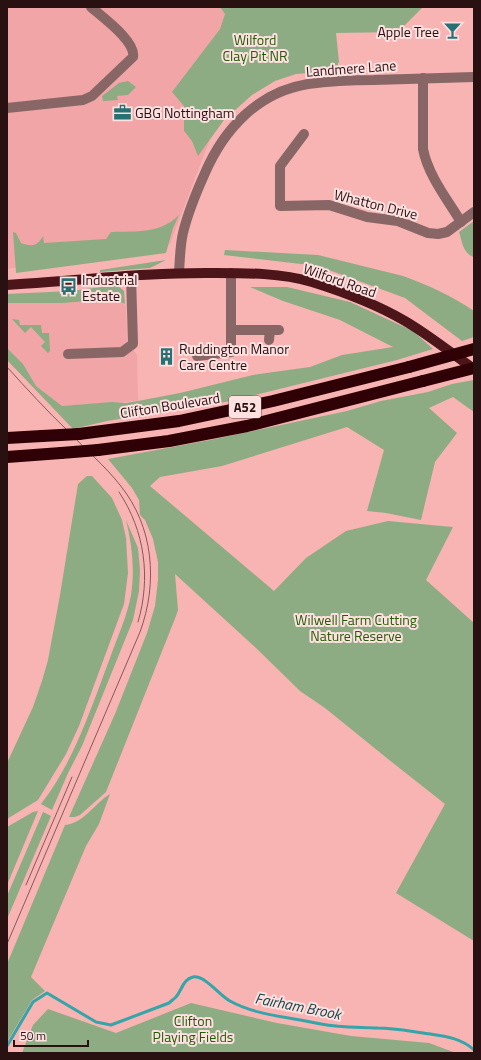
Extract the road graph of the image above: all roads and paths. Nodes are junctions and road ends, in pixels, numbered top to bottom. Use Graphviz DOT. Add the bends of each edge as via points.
graph roads {
  1 [pos="91,7"];
  2 [pos="474,77"];
  3 [pos="423,78"];
  4 [pos="7,108"];
  5 [pos="304,134"];
  6 [pos="474,212"];
  7 [pos="461,222"];
  8 [pos="178,272"];
  9 [pos="231,273"];
  10 [pos="131,276"];
  11 [pos="7,277"];
  12 [pos="7,284"];
  13 [pos="231,330"];
  14 [pos="273,334"];
  15 [pos="474,349"];
  16 [pos="68,354"];
  17 [pos="197,356"];
  18 [pos="474,369"];
  19 [pos="7,438"];
  20 [pos="7,457"];
  1 -- 4 [label="street" via="122,34 134,52 133,56 92,96 83,100"];
  2 -- 3 [label="street, Landmere Lane"];
  3 -- 7 [label="street" via="423,149 428,166"];
  3 -- 8 [label="street, Landmere Lane" via="306,84 281,91 244,115 221,142 194,197 183,234"];
  5 -- 7 [label="street, Whatton Drive" via="280,166 280,206 329,205 367,217 398,221 428,233 447,232"];
  6 -- 7 [label="street, Whatton Drive"];
  8 -- 9 [label="main road, Wilford Road"];
  8 -- 10 [label="main road, Wilford Road"];
  9 -- 13 [label="street"];
  9 -- 18 [label="main road, Wilford Road" via="279,276 311,282 371,303 405,321"];
  10 -- 12 [label="main road, Wilford Road"];
  10 -- 16 [label="street" via="133,344 122,352"];
  11 -- 12 [label="street"];
  13 -- 14 [label="street"];
  13 -- 17 [label="street" via="232,352"];
  15 -- 19 [label="highway, Clifton Boulevard / A52, bridge" via="273,401 179,421 79,434"];
  18 -- 20 [label="highway, A52, bridge" via="247,426 169,441"];
}
